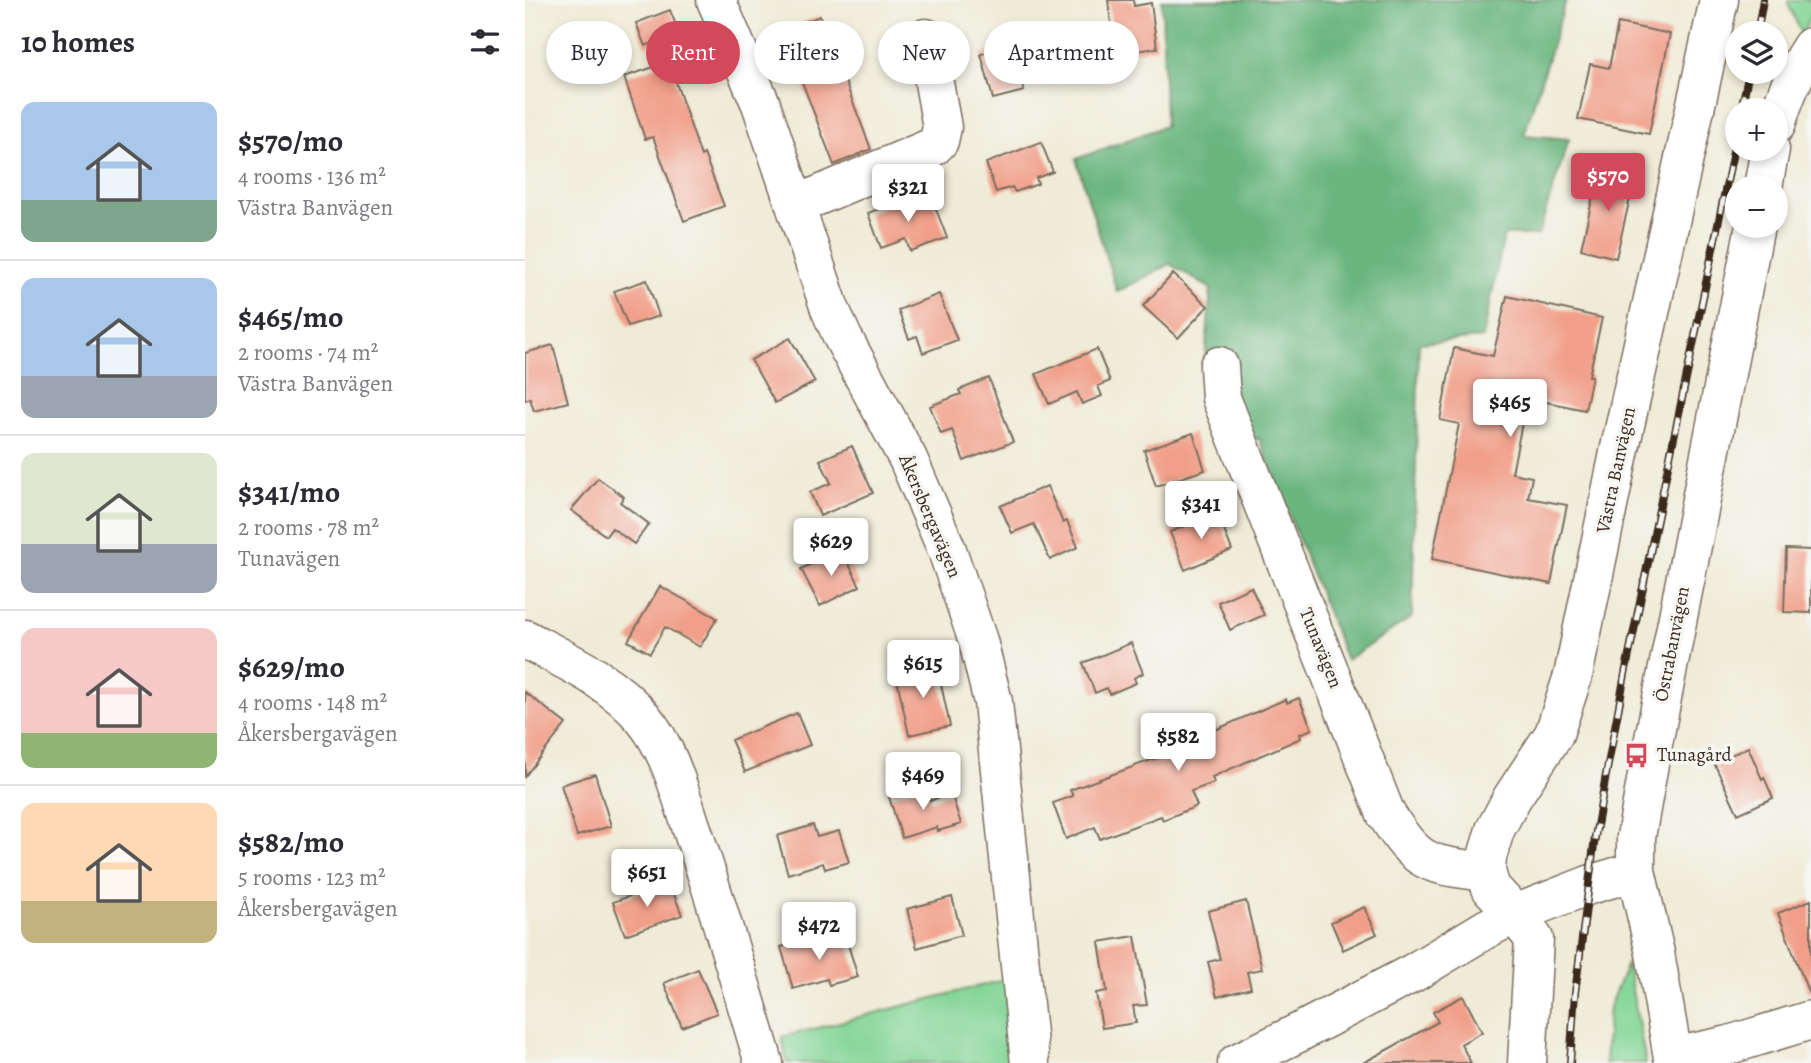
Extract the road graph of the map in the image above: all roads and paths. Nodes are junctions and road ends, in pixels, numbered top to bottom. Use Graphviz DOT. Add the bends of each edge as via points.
graph roads {
  1 [pos="716,0"];
  2 [pos="1719,0"];
  3 [pos="1811,47"];
  4 [pos="935,84"];
  5 [pos="1785,98"];
  6 [pos="796,205"];
  7 [pos="1753,238"];
  8 [pos="1219,366"];
  9 [pos="525,639"];
  10 [pos="1636,871"];
  11 [pos="1486,872"];
  12 [pos="1515,914"];
  13 [pos="1811,1020"];
  14 [pos="1673,1060"];
  15 [pos="764,1063"];
  16 [pos="1030,1063"];
  17 [pos="1237,1063"];
  18 [pos="1527,1063"];
  1 -- 6 [label="street, Åkersbergavägen" via="761,104"];
  2 -- 11 [label="street, Västra Banvägen" via="1573,676 1554,734 1495,830"];
  3 -- 5 [label="street"];
  4 -- 6 [label="street" via="943,127 933,147"];
  6 -- 16 [label="street, Åkersbergavägen" via="830,309 908,459 978,641 993,702"];
  7 -- 10 [label="street, Östrabanvägen" via="1649,764 1636,837"];
  8 -- 11 [label="street, Tunavägen" via="1221,398 1386,814 1423,859"];
  9 -- 15 [label="street" via="611,687 660,742 703,859"];
  10 -- 12 [label="street"];
  10 -- 14 [label="street, Östrabanvägen"];
  11 -- 12 [label="street" via="1491,888"];
  12 -- 17 [label="street" via="1413,973"];
  12 -- 18 [label="street" via="1534,939"];
  13 -- 14 [label="street"];
}
